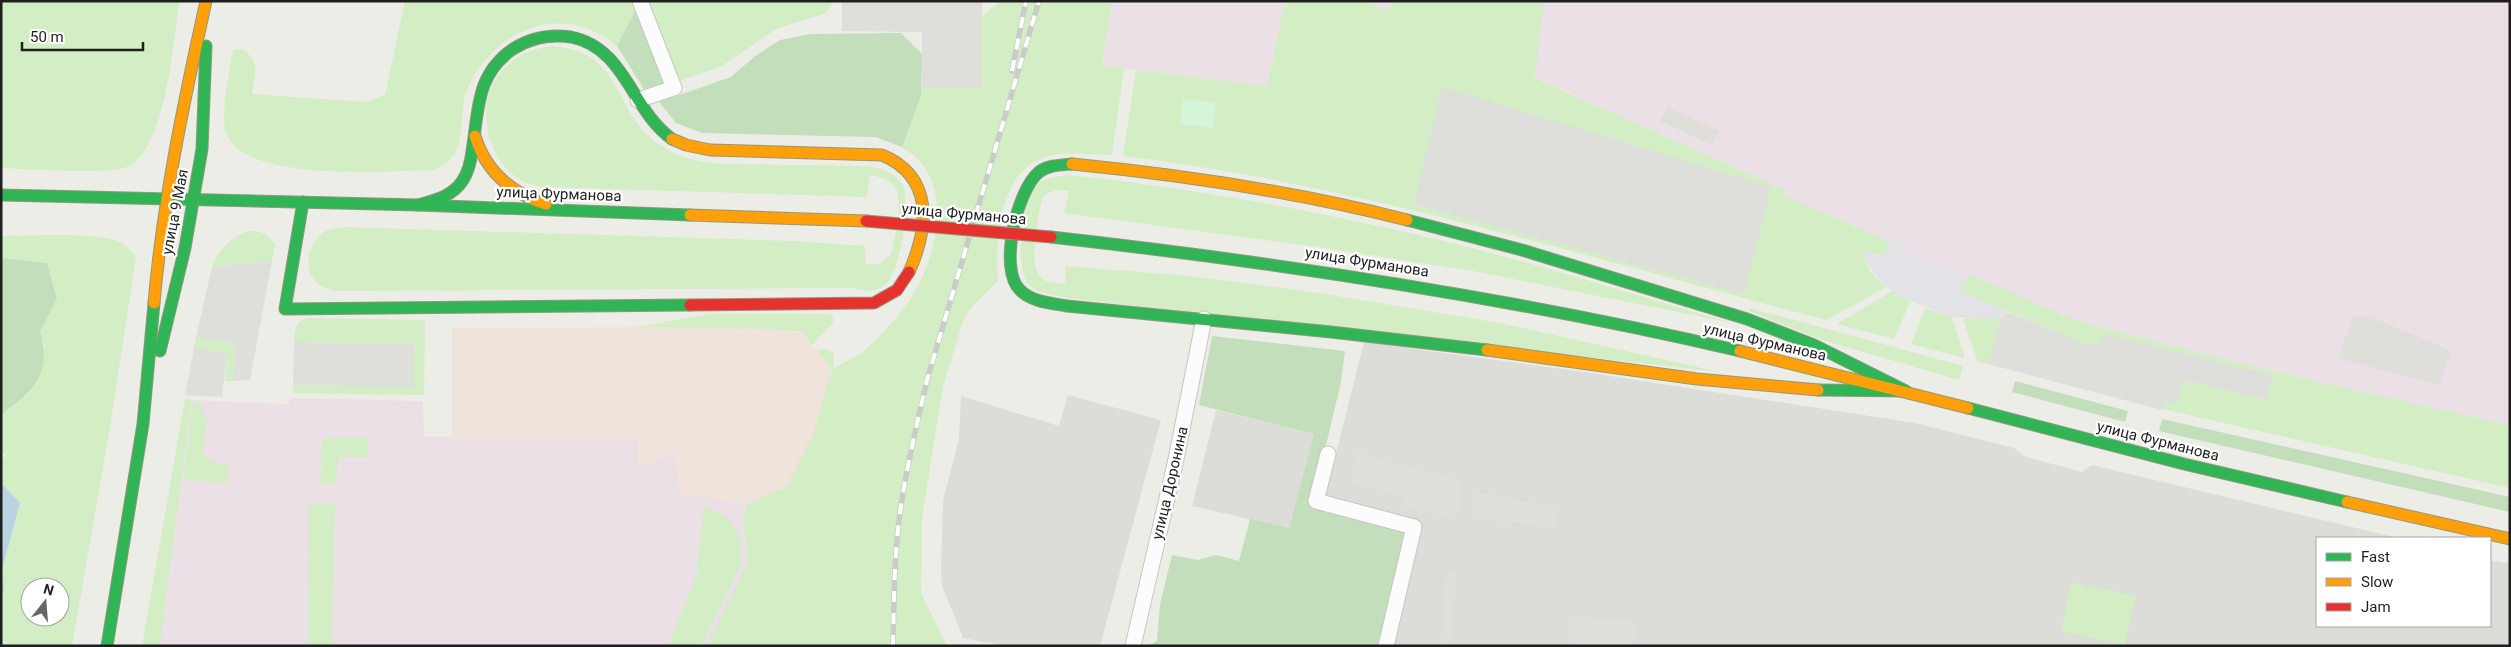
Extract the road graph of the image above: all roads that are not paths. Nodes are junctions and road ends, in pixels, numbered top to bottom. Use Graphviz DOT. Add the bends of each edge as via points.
graph roads {
  1 [pos="208,1"];
  2 [pos="640,1"];
  3 [pos="638,100"];
  4 [pos="474,128"];
  5 [pos="1,196"];
  6 [pos="166,199"];
  7 [pos="194,199"];
  8 [pos="302,202"];
  9 [pos="418,205"];
  10 [pos="568,210"];
  11 [pos="1204,319"];
  12 [pos="1754,322"];
  13 [pos="1743,351"];
  14 [pos="1734,385"];
  15 [pos="1906,391"];
  16 [pos="142,424"];
  17 [pos="1328,454"];
  18 [pos="2510,539"];
  19 [pos="107,646"];
  20 [pos="1132,646"];
  21 [pos="1386,646"];
  1 -- 6 [label="main road, улица 9 Мая" via="174,148"];
  1 -- 7 [label="main road, улица 9 Мая" via="202,149"];
  2 -- 3 [label="street" via="674,88"];
  3 -- 4 [label="main road" via="614,59 600,47 563,36 543,37 522,43 503,55 489,71 481,90"];
  3 -- 8 [label="main road" via="665,135 701,150 864,153 882,155 895,161 910,173 919,186 922,204 922,221 907,276 886,299 874,303 285,309"];
  4 -- 9 [label="main road" via="474,149 462,182 436,201"];
  4 -- 10 [label="main road" via="478,148 500,181 536,201"];
  5 -- 6 [label="main road, улица Фурманова"];
  6 -- 7 [label="main road, улица Фурманова"];
  6 -- 16 [label="main road, улица 9 Мая"];
  7 -- 8 [label="main road, улица Фурманова"];
  7 -- 16 [label="main road, улица 9 Мая"];
  8 -- 9 [label="main road, улица Фурманова"];
  9 -- 10 [label="main road, улица Фурманова"];
  10 -- 13 [label="main road, улица Фурманова, bridge" via="866,221 1192,252 1335,271 1470,294"];
  11 -- 12 [label="main road" via="1067,306 1039,301 1024,293 1016,284 1011,270 1011,248 1023,193 1030,181 1038,172 1072,164 1275,192 1525,250"];
  11 -- 14 [label="main road" via="1367,335"];
  11 -- 20 [label="street, улица Доронина" via="1180,440"];
  12 -- 13 [label="main road" via="1759,327 1759,341"];
  12 -- 15 [label="main road" via="1847,360"];
  13 -- 14 [label="main road" via="1752,368 1746,381"];
  13 -- 15 [label="main road, улица Фурманова"];
  14 -- 15 [label="main road" via="1853,393"];
  15 -- 18 [label="main road, улица Фурманова" via="2141,453"];
  16 -- 19 [label="main road, улица 9 Мая"];
  17 -- 21 [label="street" via="1316,501 1414,526"];
}
